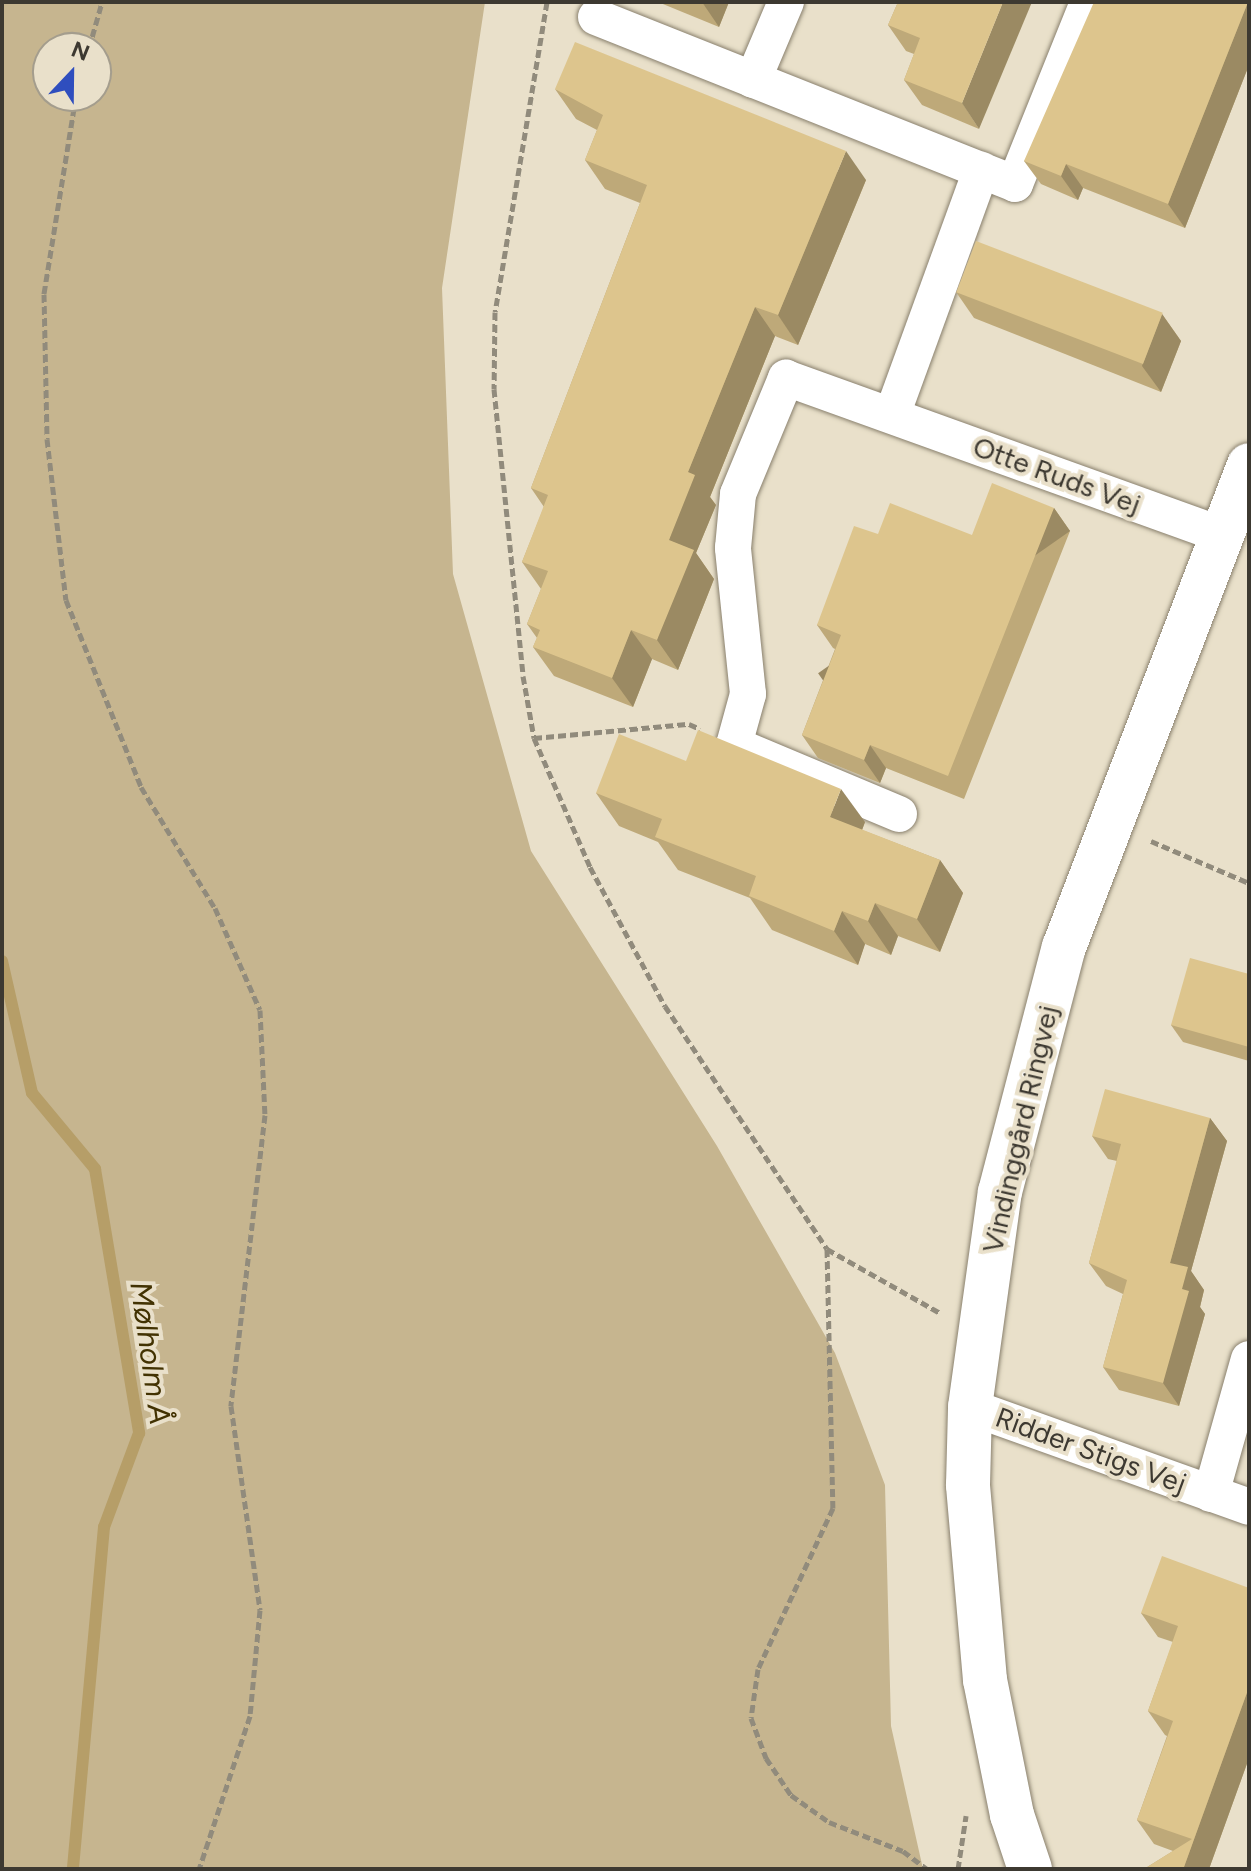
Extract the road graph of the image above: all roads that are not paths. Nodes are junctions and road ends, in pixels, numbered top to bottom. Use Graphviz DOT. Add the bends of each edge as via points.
graph roads {
  1 [pos="786,2"];
  2 [pos="1088,2"];
  3 [pos="596,17"];
  4 [pos="753,80"];
  5 [pos="981,170"];
  6 [pos="892,415"];
  7 [pos="1249,465"];
  8 [pos="1222,535"];
  9 [pos="899,814"];
  10 [pos="1249,1359"];
  11 [pos="970,1407"];
  12 [pos="1211,1494"];
  13 [pos="1249,1507"];
  14 [pos="1030,1869"];
  1 -- 4 [label="street"];
  2 -- 5 [label="street" via="1015,184"];
  3 -- 4 [label="street"];
  4 -- 5 [label="street"];
  5 -- 6 [label="street"];
  6 -- 8 [label="street, Otte Ruds Vej"];
  6 -- 9 [label="street, Otte Ruds Vej" via="786,378 738,494 733,548 748,694 734,745"];
  7 -- 8 [label="street, Vindinggård Ringvej"];
  8 -- 11 [label="street, Vindinggård Ringvej" via="1064,947 1000,1192"];
  10 -- 12 [label="street, Ridder Stigs Vej"];
  11 -- 12 [label="street, Ridder Stigs Vej"];
  11 -- 14 [label="street, Vindinggård Ringvej" via="968,1485 985,1680 1012,1815"];
  12 -- 13 [label="street, Ridder Stigs Vej"];
}
